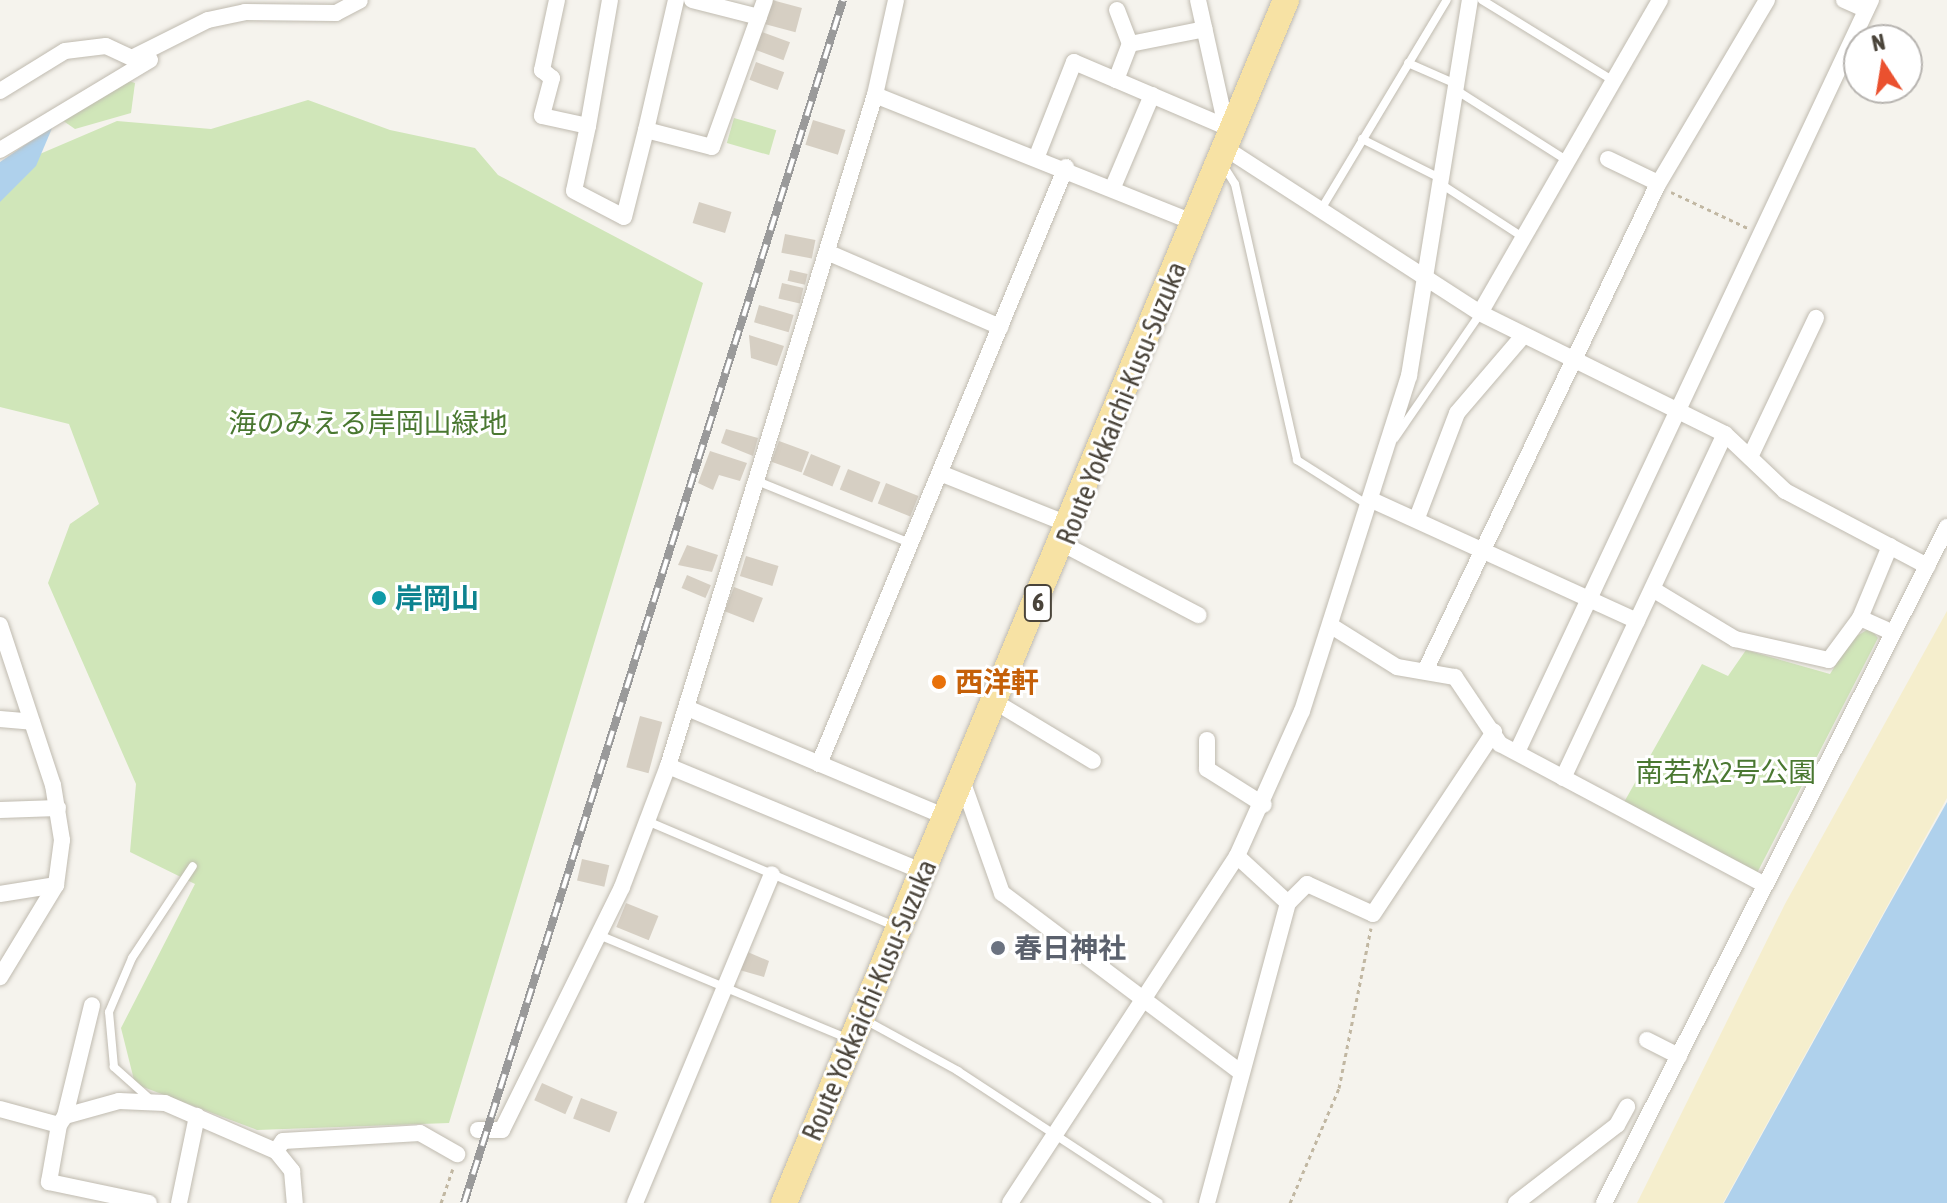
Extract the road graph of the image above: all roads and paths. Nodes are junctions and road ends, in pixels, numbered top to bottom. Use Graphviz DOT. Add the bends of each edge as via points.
graph roads {
  1 [pos="360,0"];
  2 [pos="557,0"];
  3 [pos="610,0"];
  4 [pos="676,0"];
  5 [pos="692,0"];
  6 [pos="765,0"];
  7 [pos="896,0"];
  8 [pos="1198,0"];
  9 [pos="1286,0"];
  10 [pos="1447,0"];
  11 [pos="1470,0"];
  12 [pos="1482,0"];
  13 [pos="1660,0"];
  14 [pos="1767,0"];
  15 [pos="1844,0"];
  16 [pos="1869,5"];
  17 [pos="1117,10"];
  18 [pos="759,17"];
  19 [pos="1205,29"];
  20 [pos="163,41"];
  21 [pos="1130,44"];
  22 [pos="1408,63"];
  23 [pos="1116,80"];
  24 [pos="1612,80"];
  25 [pos="1456,87"];
  26 [pos="0,91"];
  27 [pos="875,95"];
  28 [pos="1152,95"];
  29 [pos="588,126"];
  30 [pos="646,130"];
  31 [pos="1362,139"];
  32 [pos="1226,141"];
  33 [pos="0,150"];
  34 [pos="1037,156"];
  35 [pos="1563,158"];
  36 [pos="1608,159"];
  37 [pos="1066,167"];
  38 [pos="1442,182"];
  39 [pos="1657,185"];
  40 [pos="1113,187"];
  41 [pos="1323,206"];
  42 [pos="1195,223"];
  43 [pos="1760,234"];
  44 [pos="1521,236"];
  45 [pos="827,252"];
  46 [pos="1428,277"];
  47 [pos="1480,313"];
  48 [pos="1816,318"];
  49 [pos="1000,327"];
  50 [pos="1523,336"];
  51 [pos="1572,363"];
  52 [pos="1676,411"];
  53 [pos="1725,434"];
  54 [pos="1393,439"];
  55 [pos="1750,457"];
  56 [pos="940,473"];
  57 [pos="757,481"];
  58 [pos="1373,504"];
  59 [pos="1417,518"];
  60 [pos="1947,527"];
  61 [pos="1066,534"];
  62 [pos="910,543"];
  63 [pos="1890,546"];
  64 [pos="1483,547"];
  65 [pos="1927,566"];
  66 [pos="1654,590"];
  67 [pos="1588,597"];
  68 [pos="1198,615"];
  69 [pos="1860,618"];
  70 [pos="1637,621"];
  71 [pos="1333,627"];
  72 [pos="1892,632"];
  73 [pos="2,635"];
  74 [pos="1426,669"];
  75 [pos="997,703"];
  76 [pos="687,708"];
  77 [pos="0,719"];
  78 [pos="32,722"];
  79 [pos="1494,732"];
  80 [pos="1207,740"];
  81 [pos="1517,752"];
  82 [pos="1093,761"];
  83 [pos="819,764"];
  84 [pos="668,766"];
  85 [pos="1563,778"];
  86 [pos="963,783"];
  87 [pos="1264,805"];
  88 [pos="58,808"];
  89 [pos="0,810"];
  90 [pos="949,818"];
  91 [pos="647,821"];
  92 [pos="1237,856"];
  93 [pos="193,866"];
  94 [pos="922,871"];
  95 [pos="772,874"];
  96 [pos="1761,883"];
  97 [pos="56,885"];
  98 [pos="0,894"];
  99 [pos="1288,903"];
  100 [pos="1373,914"];
  101 [pos="898,928"];
  102 [pos="599,935"];
  103 [pos="2,972"];
  104 [pos="725,987"];
  105 [pos="1145,993"];
  106 [pos="92,1005"];
  107 [pos="856,1029"];
  108 [pos="1647,1040"];
  109 [pos="1679,1056"];
  110 [pos="1239,1071"];
  111 [pos="152,1100"];
  112 [pos="0,1109"];
  113 [pos="197,1116"];
  114 [pos="1648,1117"];
  115 [pos="62,1121"];
  116 [pos="478,1130"];
  117 [pos="1050,1133"];
  118 [pos="276,1151"];
  119 [pos="457,1154"];
  120 [pos="149,1203"];
  121 [pos="179,1203"];
  122 [pos="295,1203"];
  123 [pos="635,1203"];
  124 [pos="784,1203"];
  125 [pos="1010,1203"];
  126 [pos="1159,1203"];
  127 [pos="1207,1203"];
  128 [pos="1290,1203"];
  129 [pos="1516,1203"];
  130 [pos="1604,1203"];
  1 -- 20 [label="street" via="336,13 245,12"];
  2 -- 29 [label="street" via="542,70 552,78 542,116"];
  3 -- 29 [label="street"];
  4 -- 30 [label="street"];
  5 -- 18 [label="street"];
  6 -- 18 [label="street"];
  7 -- 27 [label="street"];
  8 -- 19 [label="street"];
  9 -- 32 [label="main road, Route Yokkaichi-Kusu-Suzuka / 6"];
  10 -- 22 [label="lane"];
  11 -- 25 [label="street"];
  12 -- 24 [label="lane"];
  13 -- 24 [label="street"];
  14 -- 39 [label="street"];
  15 -- 16 [label="street"];
  16 -- 43 [label="street"];
  17 -- 21 [label="street"];
  18 -- 30 [label="street" via="712,147"];
  19 -- 21 [label="street"];
  19 -- 32 [label="street"];
  20 -- 26 [label="street" via="132,58 106,46 65,51"];
  20 -- 33 [label="street" via="161,54"];
  21 -- 23 [label="street"];
  22 -- 25 [label="lane"];
  22 -- 31 [label="lane"];
  23 -- 28 [label="street"];
  23 -- 34 [label="street" via="1074,62"];
  24 -- 35 [label="street"];
  25 -- 35 [label="lane"];
  25 -- 38 [label="street"];
  27 -- 34 [label="street"];
  27 -- 45 [label="street"];
  28 -- 32 [label="street"];
  28 -- 40 [label="street"];
  29 -- 30 [label="street" via="574,191 624,217"];
  31 -- 38 [label="lane"];
  31 -- 41 [label="lane"];
  32 -- 41 [label="street"];
  32 -- 42 [label="main road, Route Yokkaichi-Kusu-Suzuka / 6"];
  32 -- 58 [label="lane" via="1297,460"];
  34 -- 37 [label="street"];
  35 -- 44 [label="street"];
  36 -- 39 [label="street"];
  37 -- 40 [label="street"];
  37 -- 49 [label="street"];
  38 -- 44 [label="lane"];
  38 -- 46 [label="street"];
  39 -- 43 [label="path"];
  39 -- 51 [label="street"];
  40 -- 42 [label="street"];
  41 -- 46 [label="street"];
  42 -- 61 [label="main road, Route Yokkaichi-Kusu-Suzuka / 6"];
  43 -- 52 [label="street"];
  44 -- 47 [label="street"];
  45 -- 49 [label="street"];
  45 -- 57 [label="street"];
  46 -- 47 [label="street"];
  46 -- 54 [label="street"];
  47 -- 50 [label="street"];
  47 -- 54 [label="lane"];
  48 -- 55 [label="street"];
  49 -- 56 [label="street"];
  50 -- 51 [label="street"];
  50 -- 59 [label="street" via="1457,413"];
  51 -- 52 [label="street"];
  51 -- 64 [label="street"];
  52 -- 53 [label="street"];
  52 -- 67 [label="street"];
  53 -- 55 [label="street"];
  53 -- 66 [label="street"];
  54 -- 58 [label="street"];
  55 -- 63 [label="street" via="1785,491"];
  56 -- 61 [label="street"];
  56 -- 62 [label="street"];
  57 -- 62 [label="lane"];
  57 -- 76 [label="street"];
  58 -- 59 [label="street"];
  58 -- 71 [label="street"];
  59 -- 64 [label="street"];
  60 -- 65 [label="street"];
  61 -- 68 [label="street"];
  61 -- 75 [label="main road, Route Yokkaichi-Kusu-Suzuka / 6"];
  62 -- 83 [label="street"];
  63 -- 65 [label="street"];
  63 -- 69 [label="street"];
  64 -- 67 [label="street"];
  64 -- 74 [label="street"];
  65 -- 72 [label="street"];
  66 -- 69 [label="street" via="1735,639 1818,662 1829,660"];
  66 -- 70 [label="street"];
  67 -- 70 [label="street"];
  67 -- 81 [label="street"];
  69 -- 72 [label="street"];
  70 -- 85 [label="street"];
  71 -- 74 [label="street" via="1397,667"];
  71 -- 87 [label="street"];
  72 -- 96 [label="street"];
  73 -- 78 [label="street"];
  74 -- 79 [label="street" via="1470,688"];
  75 -- 82 [label="street"];
  75 -- 86 [label="main road, Route Yokkaichi-Kusu-Suzuka / 6"];
  76 -- 83 [label="street"];
  76 -- 84 [label="street"];
  77 -- 78 [label="street"];
  78 -- 88 [label="street"];
  79 -- 81 [label="street"];
  79 -- 100 [label="street"];
  80 -- 87 [label="street" via="1207,769"];
  81 -- 85 [label="street"];
  83 -- 90 [label="street"];
  84 -- 91 [label="street"];
  84 -- 94 [label="street"];
  85 -- 96 [label="street"];
  86 -- 90 [label="main road, Route Yokkaichi-Kusu-Suzuka / 6"];
  86 -- 105 [label="street" via="1002,893"];
  87 -- 92 [label="street"];
  88 -- 89 [label="street"];
  88 -- 97 [label="street"];
  90 -- 94 [label="main road, Route Yokkaichi-Kusu-Suzuka / 6"];
  91 -- 95 [label="lane"];
  91 -- 102 [label="street"];
  92 -- 99 [label="street"];
  92 -- 105 [label="street"];
  93 -- 111 [label="lane" via="132,958 109,1012 114,1067"];
  94 -- 101 [label="main road, Route Yokkaichi-Kusu-Suzuka / 6"];
  95 -- 101 [label="lane"];
  95 -- 104 [label="street"];
  96 -- 109 [label="street"];
  97 -- 98 [label="street"];
  97 -- 103 [label="street"];
  99 -- 100 [label="street" via="1307,884"];
  99 -- 110 [label="street"];
  100 -- 128 [label="path" via="1339,1088"];
  101 -- 107 [label="main road, Route Yokkaichi-Kusu-Suzuka / 6"];
  102 -- 104 [label="lane"];
  102 -- 116 [label="street" via="502,1130"];
  104 -- 107 [label="lane"];
  104 -- 123 [label="street"];
  105 -- 110 [label="street"];
  105 -- 117 [label="street"];
  106 -- 115 [label="street"];
  107 -- 117 [label="lane"];
  107 -- 124 [label="main road, Route Yokkaichi-Kusu-Suzuka / 6"];
  108 -- 109 [label="street"];
  109 -- 114 [label="street"];
  110 -- 127 [label="street"];
  111 -- 113 [label="street"];
  111 -- 115 [label="street"];
  112 -- 115 [label="street"];
  113 -- 118 [label="street"];
  113 -- 121 [label="street"];
  114 -- 129 [label="street" via="1621,1104 1617,1125"];
  114 -- 130 [label="street"];
  115 -- 120 [label="street" via="49,1182"];
  117 -- 125 [label="street"];
  117 -- 126 [label="lane"];
  118 -- 119 [label="street" via="283,1141 420,1133"];
  118 -- 122 [label="street" via="292,1171"];
}
